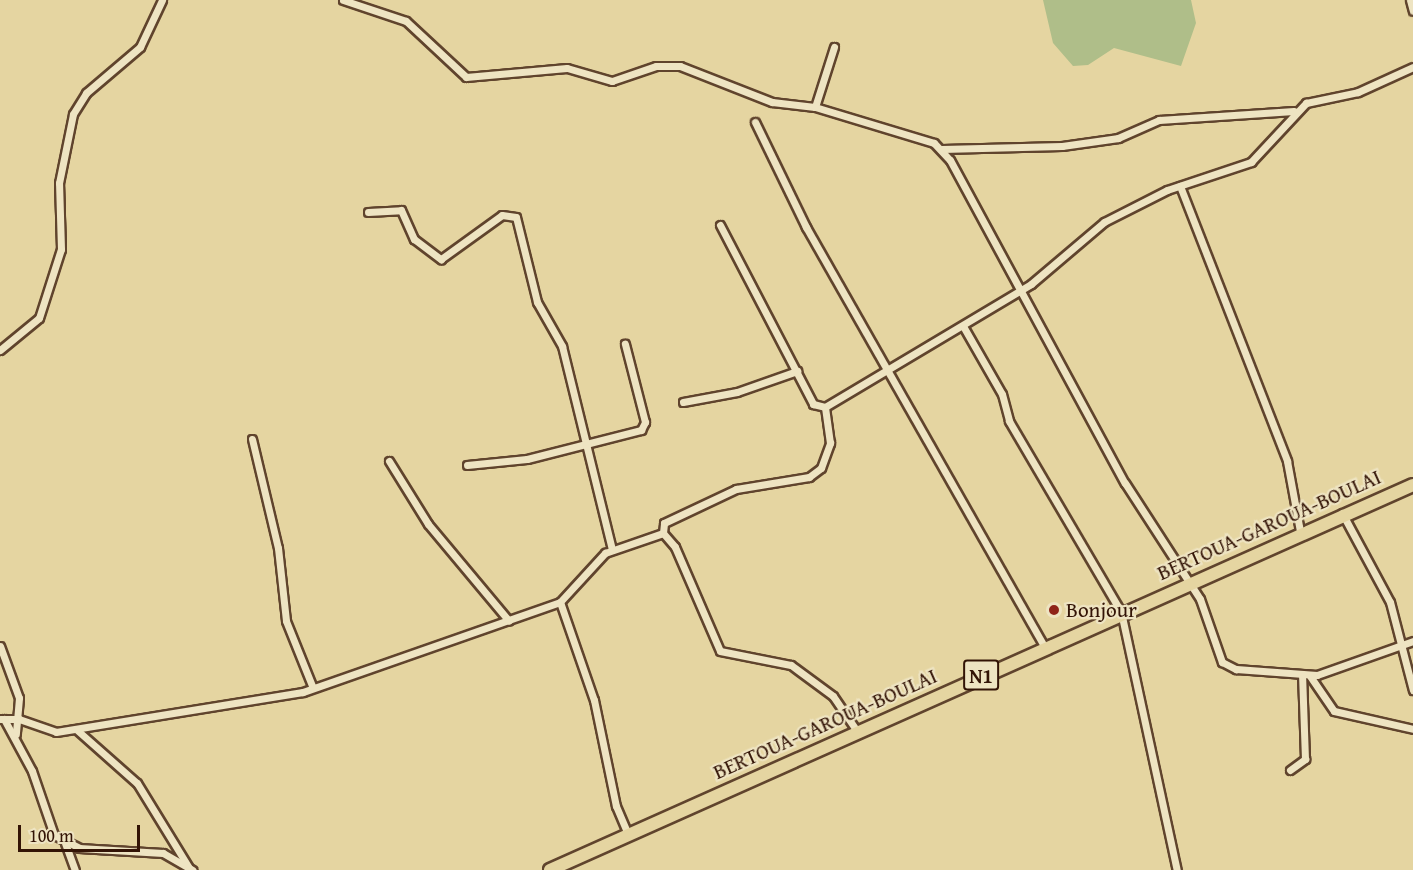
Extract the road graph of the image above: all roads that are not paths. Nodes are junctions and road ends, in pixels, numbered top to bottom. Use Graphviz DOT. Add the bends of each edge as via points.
graph roads {
  1 [pos="162,0"];
  2 [pos="343,0"];
  3 [pos="1410,0"];
  4 [pos="1413,10"];
  5 [pos="834,47"];
  6 [pos="1413,58"];
  7 [pos="1413,67"];
  8 [pos="815,107"];
  9 [pos="1294,111"];
  10 [pos="755,122"];
  11 [pos="942,149"];
  12 [pos="1180,186"];
  13 [pos="368,212"];
  14 [pos="720,225"];
  15 [pos="1018,291"];
  16 [pos="963,326"];
  17 [pos="625,344"];
  18 [pos="0,350"];
  19 [pos="889,370"];
  20 [pos="797,371"];
  21 [pos="682,402"];
  22 [pos="825,407"];
  23 [pos="252,439"];
  24 [pos="588,445"];
  25 [pos="389,461"];
  26 [pos="466,465"];
  27 [pos="1413,486"];
  28 [pos="1342,512"];
  29 [pos="1300,531"];
  30 [pos="663,533"];
  31 [pos="612,550"];
  32 [pos="1186,582"];
  33 [pos="560,602"];
  34 [pos="1121,612"];
  35 [pos="509,621"];
  36 [pos="1413,641"];
  37 [pos="1404,645"];
  38 [pos="0,646"];
  39 [pos="1044,646"];
  40 [pos="1306,675"];
  41 [pos="313,688"];
  42 [pos="1413,690"];
  43 [pos="2,719"];
  44 [pos="19,719"];
  45 [pos="1413,729"];
  46 [pos="77,730"];
  47 [pos="857,731"];
  48 [pos="16,734"];
  49 [pos="1290,770"];
  50 [pos="628,834"];
  51 [pos="65,843"];
  52 [pos="191,869"];
  53 [pos="75,870"];
  54 [pos="550,870"];
  55 [pos="1177,870"];
  1 -- 18 [label="street" via="140,47 86,93 73,114 59,183 61,249 39,318"];
  2 -- 8 [label="street" via="406,21 466,76 567,68 612,81 656,66 680,66 772,102"];
  3 -- 4 [label="street"];
  5 -- 8 [label="street"];
  6 -- 7 [label="street"];
  7 -- 9 [label="street" via="1358,92 1319,98"];
  8 -- 11 [label="street"];
  9 -- 11 [label="street" via="1159,120 1118,138 1062,146"];
  9 -- 12 [label="street" via="1251,162"];
  10 -- 19 [label="street" via="806,227"];
  11 -- 15 [label="street"];
  12 -- 15 [label="street" via="1104,222"];
  12 -- 29 [label="street" via="1287,461"];
  13 -- 24 [label="street" via="401,210 414,239 441,259 502,215 516,217 537,302 562,346"];
  14 -- 20 [label="street"];
  15 -- 16 [label="street"];
  15 -- 32 [label="street"];
  16 -- 19 [label="street"];
  16 -- 34 [label="street" via="1002,394 1010,421"];
  17 -- 24 [label="street" via="645,422 640,430"];
  19 -- 22 [label="street"];
  19 -- 39 [label="street"];
  20 -- 21 [label="street" via="737,392"];
  20 -- 22 [label="street" via="813,404"];
  22 -- 30 [label="street" via="830,443 821,468 808,477 736,489 664,523"];
  23 -- 41 [label="street" via="279,548 286,621"];
  24 -- 26 [label="street"];
  24 -- 31 [label="street"];
  25 -- 35 [label="street" via="428,524"];
  27 -- 28 [label="highway, BERTOUA-GAROUA-BOULAI / N1"];
  28 -- 29 [label="highway, BERTOUA-GAROUA-BOULAI / N1"];
  28 -- 37 [label="street" via="1376,569"];
  29 -- 32 [label="highway, BERTOUA-GAROUA-BOULAI / N1"];
  30 -- 31 [label="street"];
  30 -- 47 [label="street" via="675,547 720,651 791,665 834,696"];
  31 -- 33 [label="street" via="591,563"];
  32 -- 34 [label="highway, BERTOUA-GAROUA-BOULAI / N1"];
  32 -- 40 [label="street" via="1200,599 1222,662 1236,669"];
  33 -- 35 [label="street"];
  33 -- 50 [label="street" via="594,700 616,806"];
  34 -- 39 [label="highway, BERTOUA-GAROUA-BOULAI / N1"];
  34 -- 55 [label="street"];
  35 -- 41 [label="street"];
  36 -- 37 [label="street"];
  37 -- 40 [label="street"];
  37 -- 42 [label="street"];
  38 -- 44 [label="street" via="19,698"];
  39 -- 47 [label="highway, BERTOUA-GAROUA-BOULAI / N1"];
  40 -- 45 [label="street" via="1334,711"];
  40 -- 49 [label="street" via="1305,759"];
  41 -- 46 [label="street"];
  43 -- 44 [label="street"];
  43 -- 48 [label="street"];
  44 -- 46 [label="street" via="56,732"];
  44 -- 48 [label="street"];
  46 -- 52 [label="street" via="137,783"];
  47 -- 50 [label="highway, BERTOUA-GAROUA-BOULAI / N1"];
  48 -- 51 [label="street" via="46,822"];
  50 -- 54 [label="highway, BERTOUA-GAROUA-BOULAI / N1"];
  51 -- 52 [label="street" via="164,853"];
  51 -- 53 [label="street"];
}
